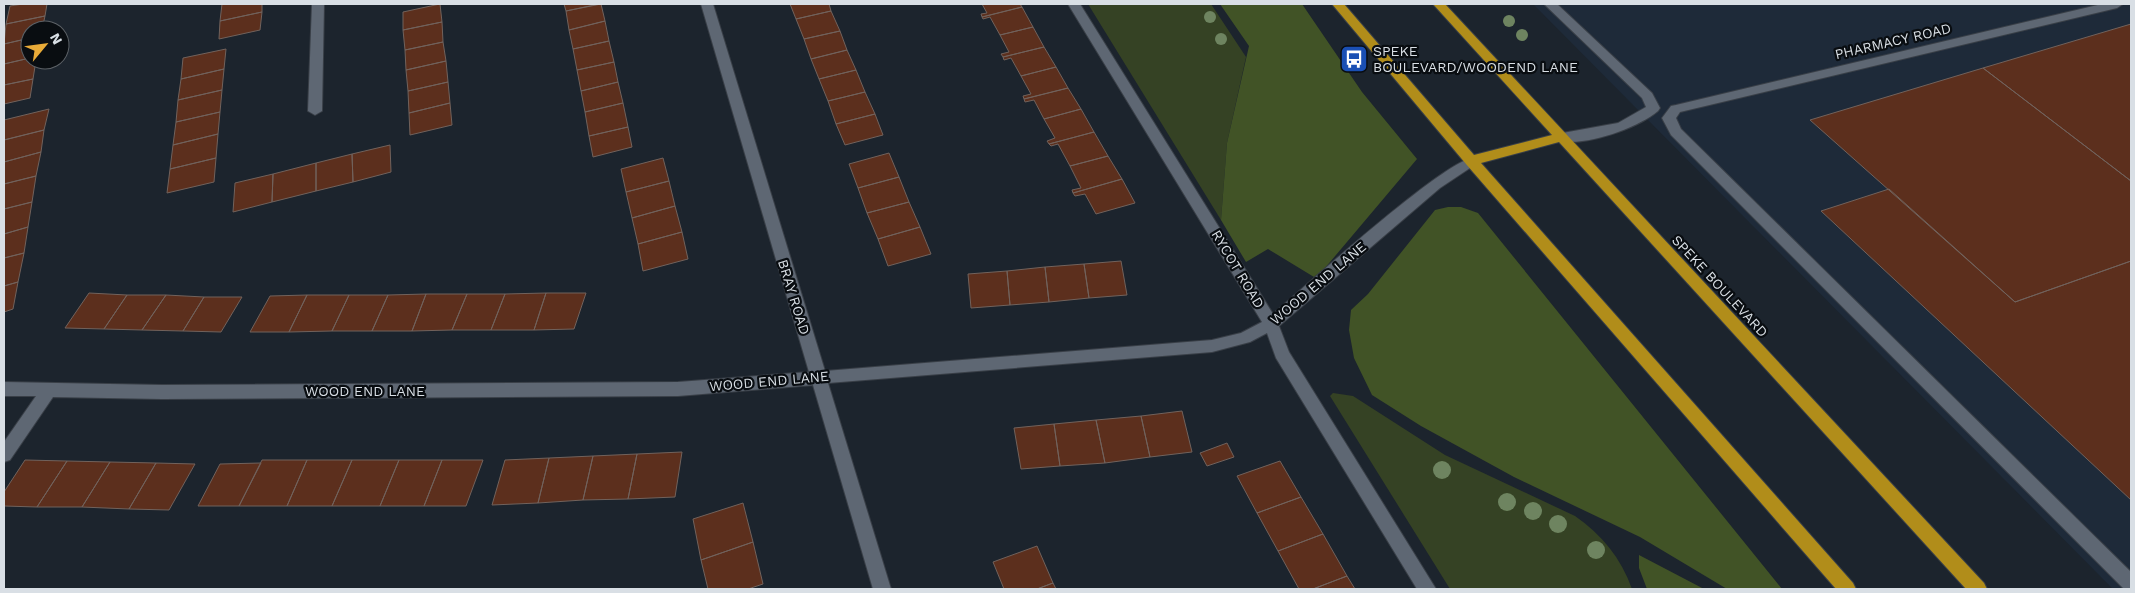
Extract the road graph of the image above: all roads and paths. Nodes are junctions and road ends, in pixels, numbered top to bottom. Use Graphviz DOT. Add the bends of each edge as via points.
graph roads {
  1 [pos="318,4"];
  2 [pos="707,4"];
  3 [pos="1074,4"];
  4 [pos="1338,4"];
  5 [pos="1439,4"];
  6 [pos="1550,4"];
  7 [pos="2117,4"];
  8 [pos="315,110"];
  9 [pos="1562,138"];
  10 [pos="1471,161"];
  11 [pos="1271,324"];
  12 [pos="818,377"];
  13 [pos="4,388"];
  14 [pos="48,390"];
  15 [pos="4,455"];
  16 [pos="2131,584"];
  17 [pos="882,589"];
  18 [pos="1427,589"];
  19 [pos="1847,589"];
  20 [pos="1978,589"];
  1 -- 8 [label="street"];
  2 -- 12 [label="street, BRAY ROAD"];
  3 -- 11 [label="street, RYCOT ROAD"];
  4 -- 10 [label="highway"];
  5 -- 9 [label="highway, SPEKE BOULEVARD"];
  6 -- 9 [label="street" via="1647,96 1653,108 1646,116 1604,133"];
  7 -- 16 [label="street, PHARMACY ROAD" via="1676,109 1668,118 1676,132"];
  9 -- 10 [label="highway"];
  9 -- 20 [label="highway, SPEKE BOULEVARD"];
  10 -- 11 [label="street, WOOD END LANE" via="1435,184"];
  10 -- 19 [label="highway"];
  11 -- 12 [label="street, WOOD END LANE" via="1245,338 1212,346"];
  11 -- 18 [label="street, RYCOT ROAD" via="1282,354"];
  12 -- 14 [label="street, WOOD END LANE" via="678,389"];
  12 -- 17 [label="street, BRAY ROAD"];
  13 -- 14 [label="street, WOOD END LANE"];
  14 -- 15 [label="street"];
}
